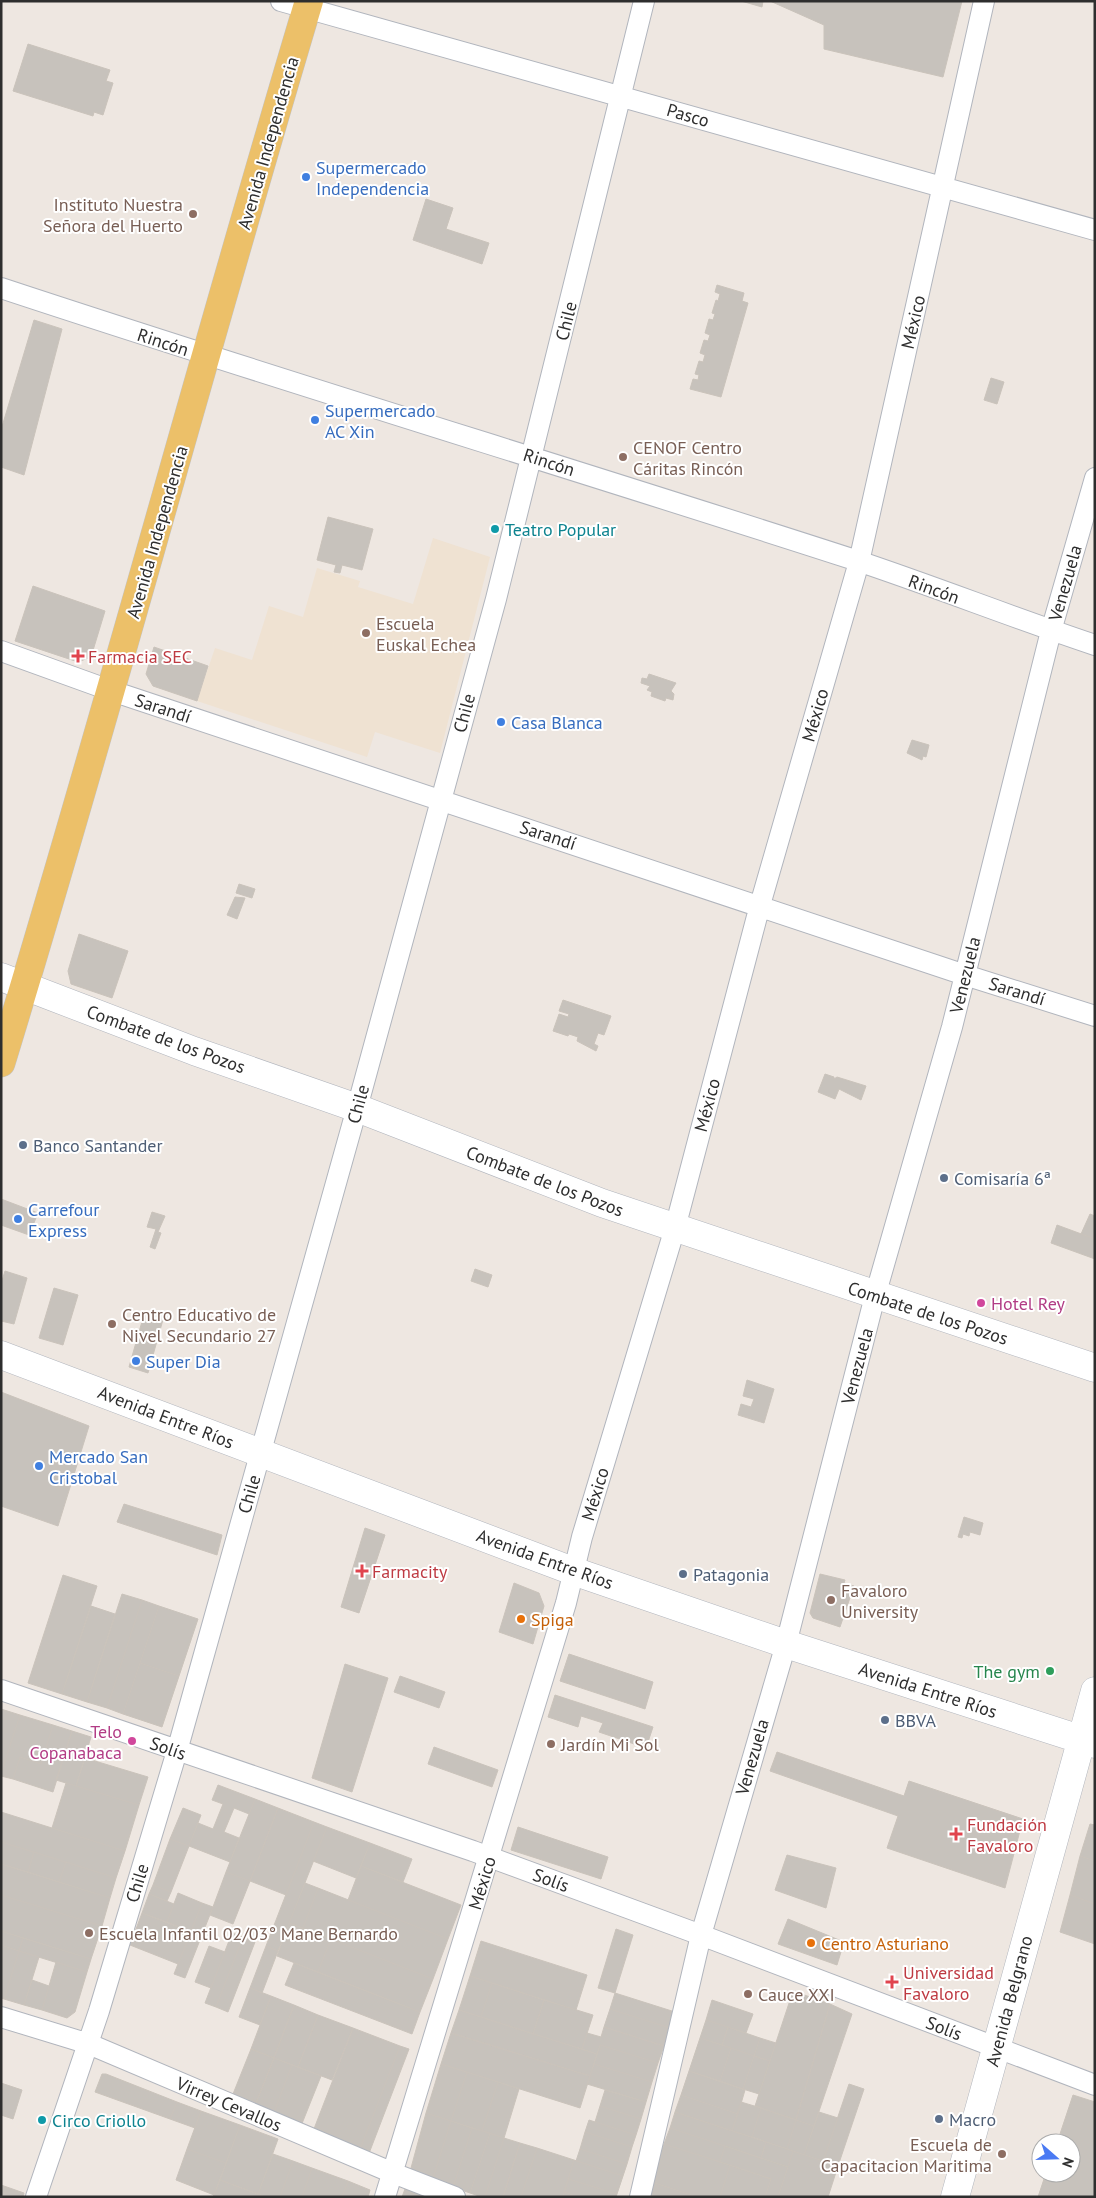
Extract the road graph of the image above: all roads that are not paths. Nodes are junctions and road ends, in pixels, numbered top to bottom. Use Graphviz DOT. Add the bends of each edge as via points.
graph roads {
  1 [pos="281,1"];
  2 [pos="644,1"];
  3 [pos="984,1"];
  4 [pos="308,5"];
  5 [pos="621,96"];
  6 [pos="942,188"];
  7 [pos="1095,230"];
  8 [pos="1,288"];
  9 [pos="206,356"];
  10 [pos="532,457"];
  11 [pos="1095,478"];
  12 [pos="859,562"];
  13 [pos="1051,631"];
  14 [pos="1095,645"];
  15 [pos="1,651"];
  16 [pos="112,691"];
  17 [pos="441,799"];
  18 [pos="760,905"];
  19 [pos="965,975"];
  20 [pos="13,982"];
  21 [pos="1095,1016"];
  22 [pos="1,1063"];
  23 [pos="357,1108"];
  24 [pos="675,1228"];
  25 [pos="875,1296"];
  26 [pos="1,1355"];
  27 [pos="1095,1368"];
  28 [pos="261,1452"];
  29 [pos="573,1571"];
  30 [pos="786,1644"];
  31 [pos="1,1690"];
  32 [pos="1095,1691"];
  33 [pos="1088,1742"];
  34 [pos="177,1751"];
  35 [pos="490,1857"];
  36 [pos="701,1934"];
  37 [pos="1,2017"];
  38 [pos="89,2044"];
  39 [pos="996,2048"];
  40 [pos="1095,2085"];
  41 [pos="393,2173"];
  42 [pos="36,2197"];
  43 [pos="385,2197"];
  44 [pos="455,2197"];
  45 [pos="640,2197"];
  46 [pos="956,2197"];
  1 -- 4 [label="street, Pasco"];
  2 -- 5 [label="street, Chile"];
  3 -- 6 [label="street, México"];
  4 -- 5 [label="street, Pasco"];
  4 -- 9 [label="main road, Avenida Independencia"];
  5 -- 6 [label="street, Pasco"];
  5 -- 10 [label="street, Chile"];
  6 -- 7 [label="street, Pasco"];
  6 -- 12 [label="street, México"];
  8 -- 9 [label="street, Rincón"];
  9 -- 10 [label="street, Rincón"];
  9 -- 16 [label="main road, Avenida Independencia"];
  10 -- 12 [label="street, Rincón"];
  10 -- 17 [label="street, Chile"];
  11 -- 13 [label="street, Venezuela"];
  12 -- 13 [label="street, Rincón"];
  12 -- 18 [label="street, México"];
  13 -- 14 [label="street, Rincón"];
  13 -- 19 [label="street, Venezuela"];
  15 -- 16 [label="street, Sarandí"];
  16 -- 17 [label="street, Sarandí"];
  16 -- 20 [label="main road, Avenida Independencia"];
  17 -- 18 [label="street, Sarandí"];
  17 -- 23 [label="street, Chile"];
  18 -- 19 [label="street, Sarandí"];
  18 -- 24 [label="street, México"];
  19 -- 21 [label="street, Sarandí"];
  19 -- 25 [label="street, Venezuela"];
  20 -- 22 [label="main road, Avenida Independencia"];
  20 -- 23 [label="main road, Combate de los Pozos"];
  23 -- 24 [label="main road, Combate de los Pozos" via="542,1181"];
  23 -- 28 [label="street, Chile"];
  24 -- 25 [label="main road, Combate de los Pozos"];
  24 -- 29 [label="street, México"];
  25 -- 27 [label="main road, Combate de los Pozos"];
  25 -- 30 [label="street, Venezuela"];
  26 -- 28 [label="main road, Avenida Entre Ríos"];
  28 -- 29 [label="main road, Avenida Entre Ríos"];
  28 -- 34 [label="street, Chile"];
  29 -- 30 [label="main road, Avenida Entre Ríos"];
  29 -- 35 [label="street, México"];
  30 -- 33 [label="main road, Avenida Entre Ríos"];
  30 -- 36 [label="street, Venezuela"];
  31 -- 34 [label="street, Solís"];
  32 -- 33 [label="main road, Avenida Belgrano"];
  33 -- 39 [label="main road, Avenida Belgrano"];
  34 -- 35 [label="street, Solís"];
  34 -- 38 [label="street, Chile"];
  35 -- 36 [label="street, Solís"];
  35 -- 41 [label="street, México"];
  36 -- 39 [label="street, Solís"];
  36 -- 45 [label="street, Venezuela"];
  37 -- 38 [label="street, Virrey Cevallos"];
  38 -- 41 [label="street, Virrey Cevallos"];
  38 -- 42 [label="street, Chile"];
  39 -- 40 [label="street, Solís"];
  39 -- 46 [label="main road, Avenida Belgrano"];
  41 -- 43 [label="street, México"];
  41 -- 44 [label="street, Virrey Cevallos"];
}
